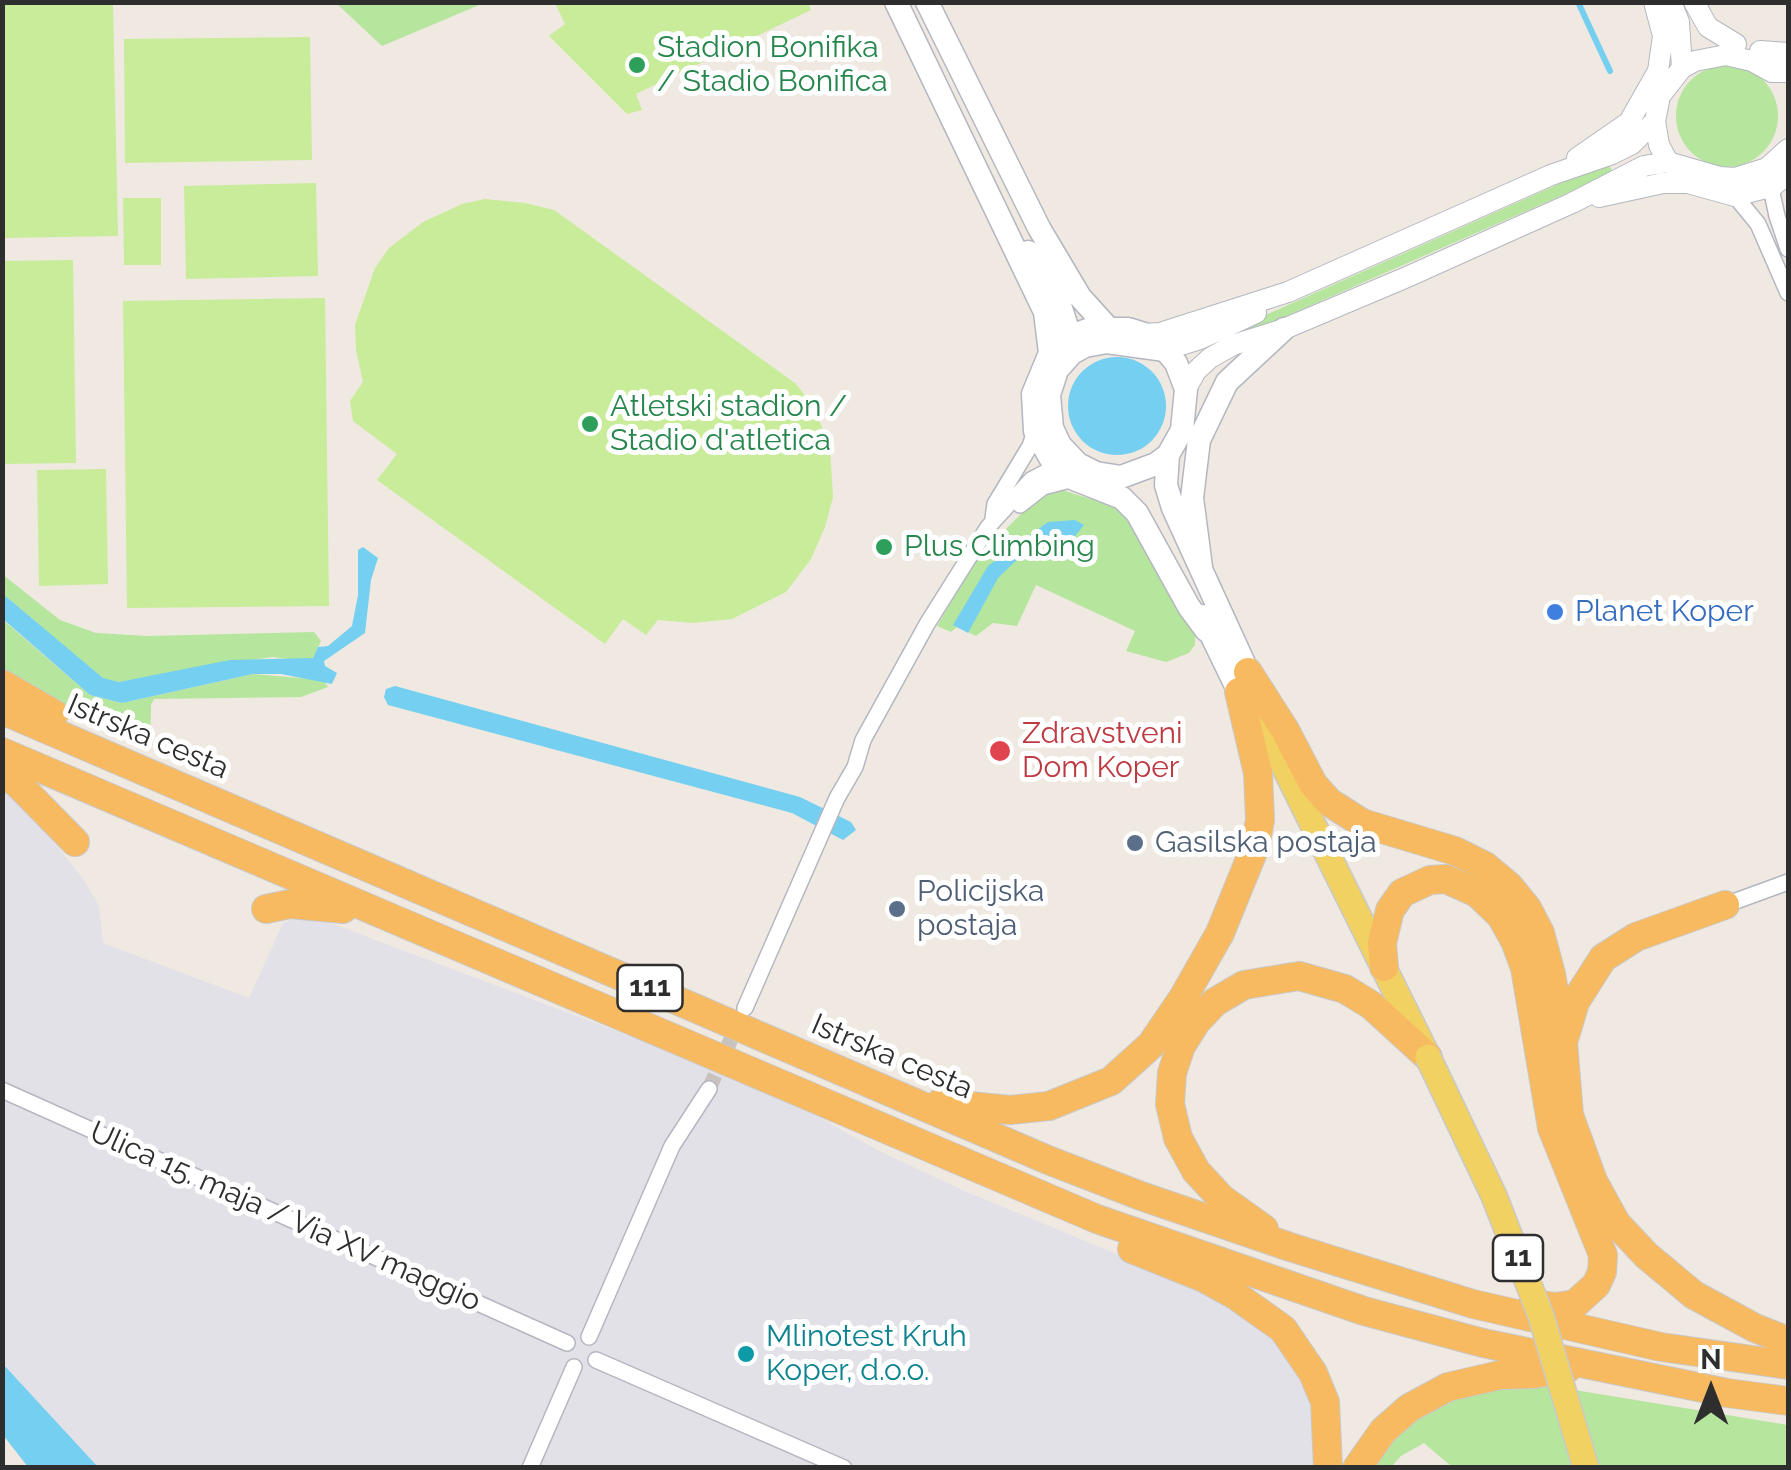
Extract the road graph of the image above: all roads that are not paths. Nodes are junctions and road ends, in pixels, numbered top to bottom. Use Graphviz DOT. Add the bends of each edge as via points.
graph roads {
  1 [pos="896,2"];
  2 [pos="928,2"];
  3 [pos="1654,2"];
  4 [pos="1671,2"];
  5 [pos="1694,2"];
  6 [pos="1736,44"];
  7 [pos="1760,52"];
  8 [pos="1788,52"];
  9 [pos="1682,62"];
  10 [pos="1658,71"];
  11 [pos="1788,72"];
  12 [pos="1656,121"];
  13 [pos="1668,162"];
  14 [pos="1781,168"];
  15 [pos="1551,175"];
  16 [pos="1688,184"];
  17 [pos="1735,196"];
  18 [pos="1572,202"];
  19 [pos="1788,249"];
  20 [pos="1788,293"];
  21 [pos="1267,300"];
  22 [pos="1108,328"];
  23 [pos="1284,329"];
  24 [pos="1144,334"];
  25 [pos="1165,350"];
  26 [pos="1060,351"];
  27 [pos="1186,389"];
  28 [pos="1035,431"];
  29 [pos="1168,456"];
  30 [pos="1071,471"];
  31 [pos="1121,477"];
  32 [pos="992,522"];
  33 [pos="1202,567"];
  34 [pos="1206,630"];
  35 [pos="1244,682"];
  36 [pos="2,684"];
  37 [pos="2,710"];
  38 [pos="2,752"];
  39 [pos="118,760"];
  40 [pos="2,774"];
  41 [pos="76,842"];
  42 [pos="1788,882"];
  43 [pos="1725,905"];
  44 [pos="266,909"];
  45 [pos="379,915"];
  46 [pos="1384,968"];
  47 [pos="745,1008"];
  48 [pos="1563,1042"];
  49 [pos="1428,1056"];
  50 [pos="2,1090"];
  51 [pos="709,1090"];
  52 [pos="902,1098"];
  53 [pos="1097,1219"];
  54 [pos="1290,1248"];
  55 [pos="1473,1304"];
  56 [pos="589,1337"];
  57 [pos="1788,1341"];
  58 [pos="566,1343"];
  59 [pos="596,1360"];
  60 [pos="1579,1364"];
  61 [pos="1788,1366"];
  62 [pos="574,1367"];
  63 [pos="1788,1401"];
  64 [pos="530,1468"];
  65 [pos="844,1468"];
  66 [pos="1328,1468"];
  67 [pos="1357,1468"];
  68 [pos="1586,1468"];
  1 -- 26 [label="main road"];
  2 -- 22 [label="main road" via="1039,228 1080,297"];
  3 -- 10 [label="street" via="1663,36"];
  4 -- 9 [label="street"];
  5 -- 6 [label="street" via="1708,27"];
  6 -- 7 [label="street"];
  6 -- 9 [label="street" via="1699,49"];
  7 -- 8 [label="street"];
  7 -- 11 [label="street"];
  9 -- 10 [label="street"];
  9 -- 11 [label="street" via="1726,55"];
  9 -- 12 [label="street" via="1660,96"];
  10 -- 15 [label="street" via="1629,122"];
  12 -- 13 [label="street"];
  12 -- 15 [label="street" via="1632,144"];
  13 -- 14 [label="street" via="1735,178"];
  13 -- 16 [label="street"];
  13 -- 18 [label="street" via="1644,166"];
  14 -- 17 [label="street"];
  14 -- 19 [label="street" via="1776,216"];
  15 -- 21 [label="street"];
  16 -- 17 [label="street"];
  16 -- 18 [label="street" via="1663,182"];
  17 -- 20 [label="street" via="1758,224"];
  18 -- 23 [label="street"];
  21 -- 24 [label="street"];
  21 -- 25 [label="street" via="1258,312"];
  22 -- 24 [label="main road"];
  22 -- 26 [label="main road" via="1090,329"];
  23 -- 27 [label="street" via="1210,358"];
  23 -- 33 [label="main road" via="1226,382 1199,440 1192,498"];
  24 -- 25 [label="main road"];
  25 -- 26 [label="main road" via="1096,343 1072,354"];
  25 -- 27 [label="main road"];
  26 -- 28 [label="main road" via="1033,394"];
  26 -- 30 [label="main road" via="1049,411"];
  27 -- 29 [label="main road" via="1182,430"];
  28 -- 30 [label="main road" via="1052,461"];
  28 -- 32 [label="street"];
  29 -- 31 [label="main road"];
  29 -- 33 [label="main road" via="1169,496"];
  30 -- 31 [label="main road"];
  30 -- 32 [label="street" via="1031,480"];
  30 -- 34 [label="main road" via="1138,513"];
  31 -- 34 [label="main road" via="1157,520"];
  32 -- 47 [label="street" via="863,740"];
  33 -- 35 [label="main road"];
  34 -- 35 [label="main road"];
  35 -- 46 [label="main road, 11"];
  35 -- 48 [label="highway" via="1329,802 1362,823 1455,851 1509,886 1540,933"];
  35 -- 52 [label="highway" via="1258,773 1255,847 1220,933 1151,1045 1111,1081 1049,1106 1010,1110"];
  36 -- 39 [label="highway" via="100,735"];
  37 -- 39 [label="highway, Istrska cesta / 111"];
  38 -- 45 [label="highway, 111"];
  39 -- 52 [label="highway, Istrska cesta / 111"];
  40 -- 41 [label="highway"];
  42 -- 43 [label="street"];
  43 -- 48 [label="highway" via="1636,937 1602,958 1575,1002"];
  44 -- 45 [label="highway" via="290,904"];
  45 -- 53 [label="highway, 111"];
  46 -- 49 [label="main road, 11"];
  46 -- 55 [label="highway" via="1384,923 1402,893 1416,884 1460,883 1500,916 1525,968 1552,1128 1601,1242 1602,1272 1575,1304"];
  48 -- 57 [label="highway" via="1570,1115 1616,1224 1694,1295"];
  49 -- 54 [label="highway" via="1371,1005 1345,989 1299,976 1244,985 1196,1022 1172,1072 1178,1138 1222,1199"];
  49 -- 68 [label="main road, 11, bridge" via="1541,1316"];
  50 -- 58 [label="street, Ulica 15. maja / Via XV maggio"];
  51 -- 56 [label="street" via="672,1146"];
  52 -- 54 [label="highway, Istrska cesta / 111" via="1122,1189"];
  53 -- 60 [label="highway, 111" via="1364,1311"];
  53 -- 66 [label="highway" via="1137,1252 1204,1278 1283,1328 1325,1402"];
  54 -- 55 [label="highway, Istrska cesta / 11"];
  55 -- 61 [label="highway, Istrska cesta / 11" via="1661,1347"];
  56 -- 58 [label="street"];
  56 -- 59 [label="street" via="598,1347"];
  58 -- 62 [label="street" via="564,1354"];
  59 -- 62 [label="street"];
  59 -- 65 [label="street"];
  60 -- 63 [label="highway, 111"];
  60 -- 67 [label="highway" via="1448,1387 1383,1431"];
  62 -- 64 [label="street"];
}
